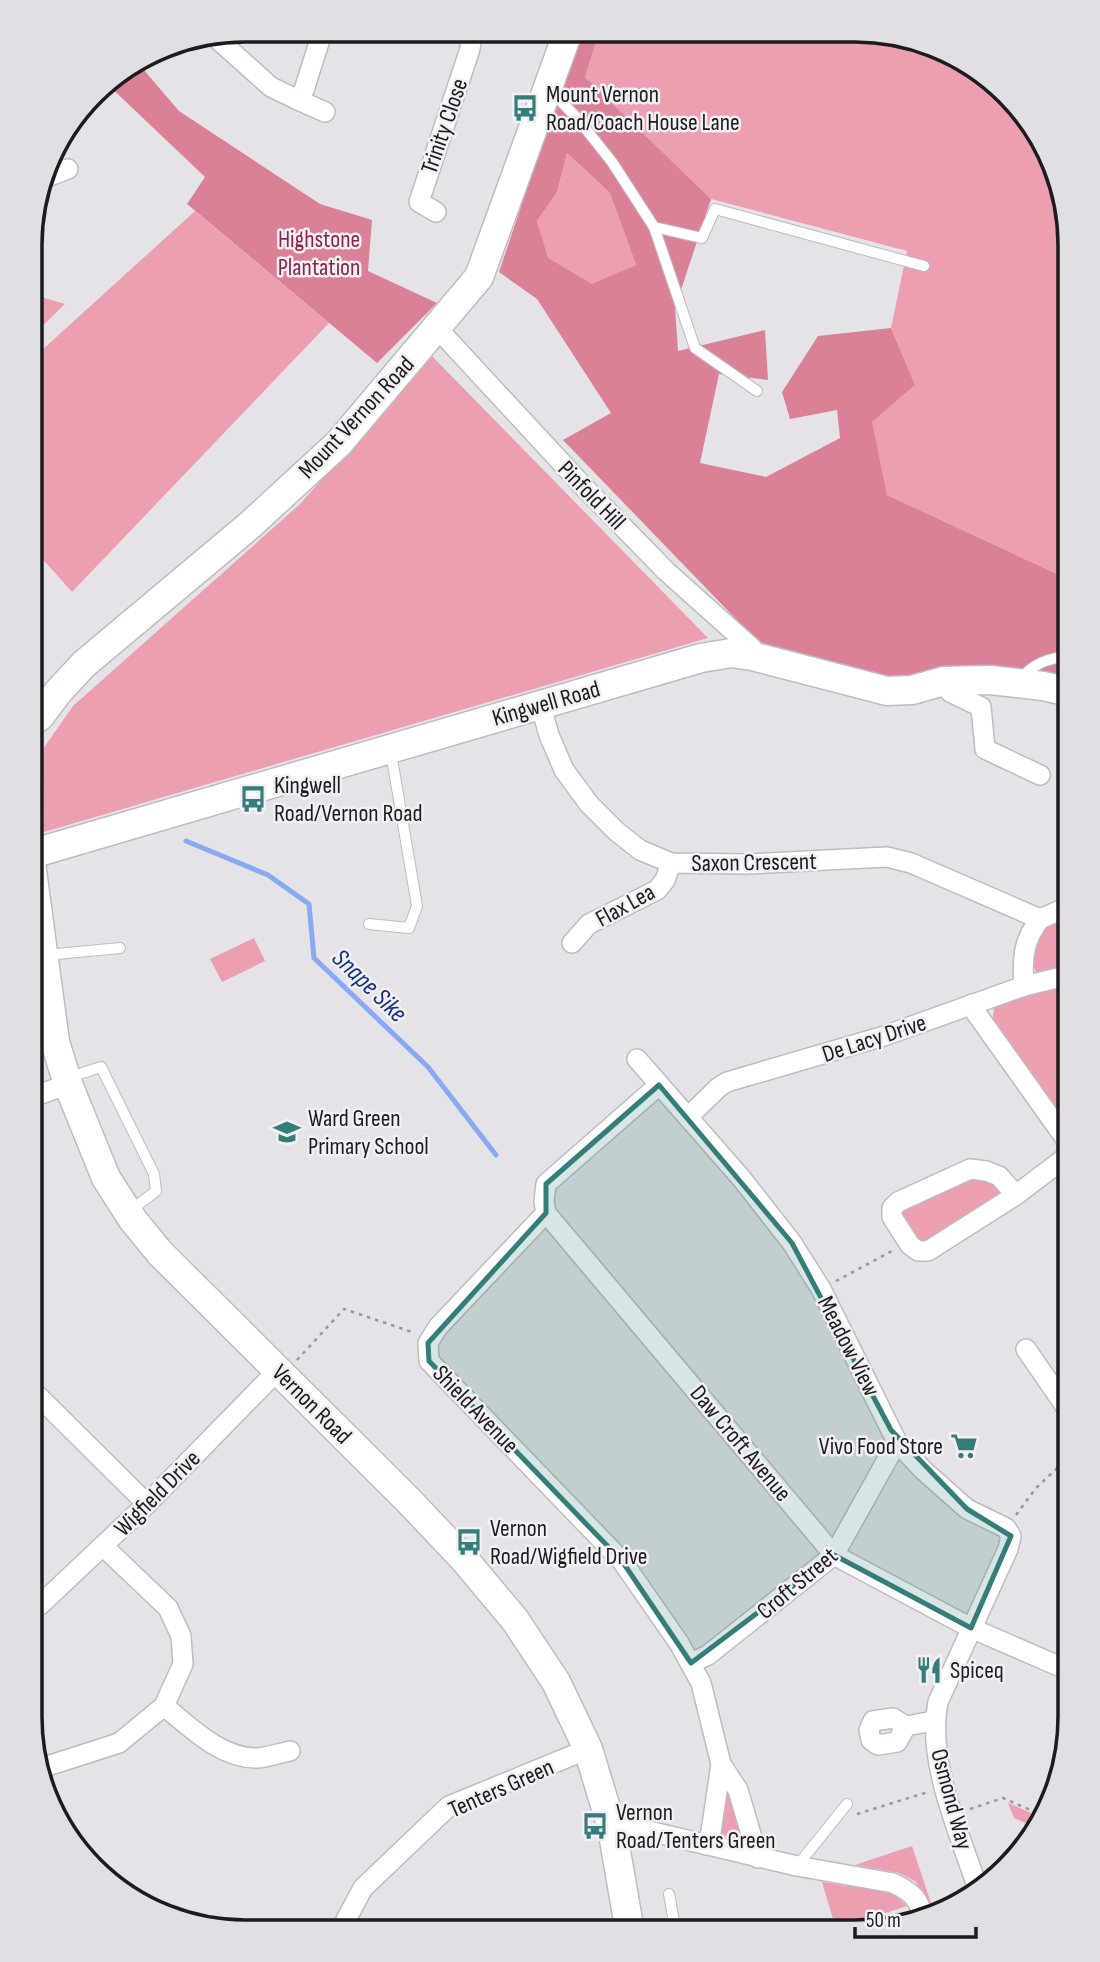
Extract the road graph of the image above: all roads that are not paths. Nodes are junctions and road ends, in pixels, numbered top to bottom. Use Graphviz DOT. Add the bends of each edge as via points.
graph roads {
  1 [pos="319,42"];
  2 [pos="471,42"];
  3 [pos="561,42"];
  4 [pos="223,44"];
  5 [pos="548,88"];
  6 [pos="298,100"];
  7 [pos="325,112"];
  8 [pos="68,169"];
  9 [pos="55,174"];
  10 [pos="436,212"];
  11 [pos="654,227"];
  12 [pos="924,266"];
  13 [pos="437,328"];
  14 [pos="757,391"];
  15 [pos="752,656"];
  16 [pos="1058,658"];
  17 [pos="944,681"];
  18 [pos="1017,683"];
  19 [pos="1058,690"];
  20 [pos="540,704"];
  21 [pos="42,713"];
  22 [pos="391,748"];
  23 [pos="1040,775"];
  24 [pos="42,851"];
  25 [pos="671,863"];
  26 [pos="1058,911"];
  27 [pos="1040,919"];
  28 [pos="369,924"];
  29 [pos="572,943"];
  30 [pos="42,947"];
  31 [pos="120,948"];
  32 [pos="43,955"];
  33 [pos="1058,978"];
  34 [pos="1024,986"];
  35 [pos="972,1004"];
  36 [pos="637,1059"];
  37 [pos="67,1081"];
  38 [pos="659,1085"];
  39 [pos="42,1092"];
  40 [pos="688,1117"];
  41 [pos="1058,1128"];
  42 [pos="1058,1163"];
  43 [pos="1016,1195"];
  44 [pos="129,1213"];
  45 [pos="546,1213"];
  46 [pos="1026,1349"];
  47 [pos="290,1363"];
  48 [pos="1058,1396"];
  49 [pos="42,1400"];
  50 [pos="897,1442"];
  51 [pos="147,1504"];
  52 [pos="104,1546"];
  53 [pos="835,1555"];
  54 [pos="42,1603"];
  55 [pos="971,1628"];
  56 [pos="1058,1660"];
  57 [pos="691,1663"];
  58 [pos="164,1706"];
  59 [pos="934,1721"];
  60 [pos="905,1727"];
  61 [pos="588,1749"];
  62 [pos="290,1751"];
  63 [pos="721,1764"];
  64 [pos="49,1766"];
  65 [pos="847,1804"];
  66 [pos="612,1828"];
  67 [pos="706,1845"];
  68 [pos="758,1858"];
  69 [pos="797,1867"];
  70 [pos="975,1880"];
  71 [pos="669,1894"];
  72 [pos="921,1909"];
  73 [pos="346,1920"];
  74 [pos="628,1920"];
  75 [pos="674,1920"];
  1 -- 6 [label="street"];
  2 -- 10 [label="street, Trinity Close" via="419,202"];
  3 -- 5 [label="street, Mount Vernon Road"];
  4 -- 6 [label="street" via="271,87"];
  5 -- 11 [label="lane" via="604,152"];
  5 -- 13 [label="street, Mount Vernon Road" via="478,277"];
  6 -- 7 [label="street"];
  8 -- 9 [label="street"];
  11 -- 12 [label="lane" via="702,238 715,209"];
  11 -- 14 [label="lane" via="695,348"];
  13 -- 15 [label="street, Pinfold Hill" via="666,571 752,648"];
  13 -- 21 [label="street, Mount Vernon Road" via="338,443 250,525 84,664"];
  15 -- 17 [label="street, Kingwell Road" via="887,691"];
  15 -- 20 [label="street, Kingwell Road" via="731,653 701,658"];
  16 -- 18 [label="lane" via="1042,661"];
  17 -- 18 [label="street, Kingwell Road"];
  17 -- 23 [label="street" via="950,692 981,707 985,749"];
  18 -- 19 [label="street, Kingwell Road"];
  20 -- 22 [label="street, Kingwell Road"];
  20 -- 25 [label="street, Saxon Crescent" via="564,770 589,804 640,850"];
  22 -- 24 [label="street, Kingwell Road"];
  22 -- 28 [label="lane" via="417,906 409,928"];
  25 -- 27 [label="street, Saxon Crescent" via="887,857"];
  25 -- 29 [label="street, Flax Lea" via="657,890 589,924"];
  26 -- 27 [label="street"];
  27 -- 34 [label="street" via="1026,944"];
  30 -- 32 [label="street, Vernon Road"];
  31 -- 32 [label="lane"];
  32 -- 37 [label="street, Vernon Road" via="55,1042"];
  33 -- 34 [label="street, De Lacy Drive"];
  34 -- 35 [label="street, De Lacy Drive"];
  35 -- 40 [label="street, De Lacy Drive" via="884,1036 727,1082"];
  35 -- 41 [label="street"];
  36 -- 38 [label="street, Meadow View"];
  37 -- 39 [label="street"];
  37 -- 44 [label="street, Vernon Road" via="106,1178"];
  37 -- 44 [label="lane" via="101,1068 154,1174 156,1191"];
  38 -- 40 [label="street, Meadow View"];
  38 -- 45 [label="street" via="547,1184"];
  40 -- 50 [label="street, Meadow View" via="769,1211 821,1289"];
  42 -- 43 [label="street"];
  43 -- 43 [label="street" via="928,1251 918,1251 892,1217 898,1202 970,1169 999,1176"];
  44 -- 47 [label="street, Vernon Road" via="160,1253"];
  45 -- 53 [label="street, Daw Croft Avenue"];
  45 -- 57 [label="street, Shield Avenue" via="439,1327 428,1343 429,1361 622,1561"];
  46 -- 48 [label="street"];
  47 -- 51 [label="street, Wigfield Drive"];
  47 -- 61 [label="street, Vernon Road" via="506,1610 556,1682"];
  49 -- 51 [label="street"];
  50 -- 53 [label="street, Croft Street"];
  50 -- 55 [label="street, Meadow View" via="967,1509 1006,1528 1011,1536"];
  51 -- 52 [label="street, Wigfield Drive"];
  52 -- 54 [label="street, Wigfield Drive"];
  52 -- 58 [label="street" via="169,1608 181,1636 183,1664"];
  53 -- 55 [label="street, Daw Croft Avenue"];
  53 -- 57 [label="street, Croft Street" via="708,1655"];
  55 -- 56 [label="street, Daw Croft Avenue"];
  55 -- 59 [label="street, Osmond Way"];
  57 -- 63 [label="street, Shield Avenue" via="708,1702"];
  58 -- 62 [label="street" via="204,1738 232,1753 257,1758"];
  58 -- 64 [label="street" via="119,1744"];
  59 -- 60 [label="street"];
  59 -- 70 [label="street, Osmond Way" via="945,1787"];
  61 -- 66 [label="street, Vernon Road"];
  61 -- 73 [label="street, Tenters Green" via="449,1805 363,1888"];
  63 -- 67 [label="street, Shield Avenue"];
  63 -- 68 [label="street, Shield Avenue" via="738,1790"];
  65 -- 69 [label="lane"];
  66 -- 67 [label="street" via="636,1828"];
  66 -- 74 [label="street, Vernon Road"];
  67 -- 68 [label="street"];
  68 -- 69 [label="street"];
  69 -- 72 [label="street" via="893,1883 918,1900"];
  71 -- 75 [label="lane"];
}
